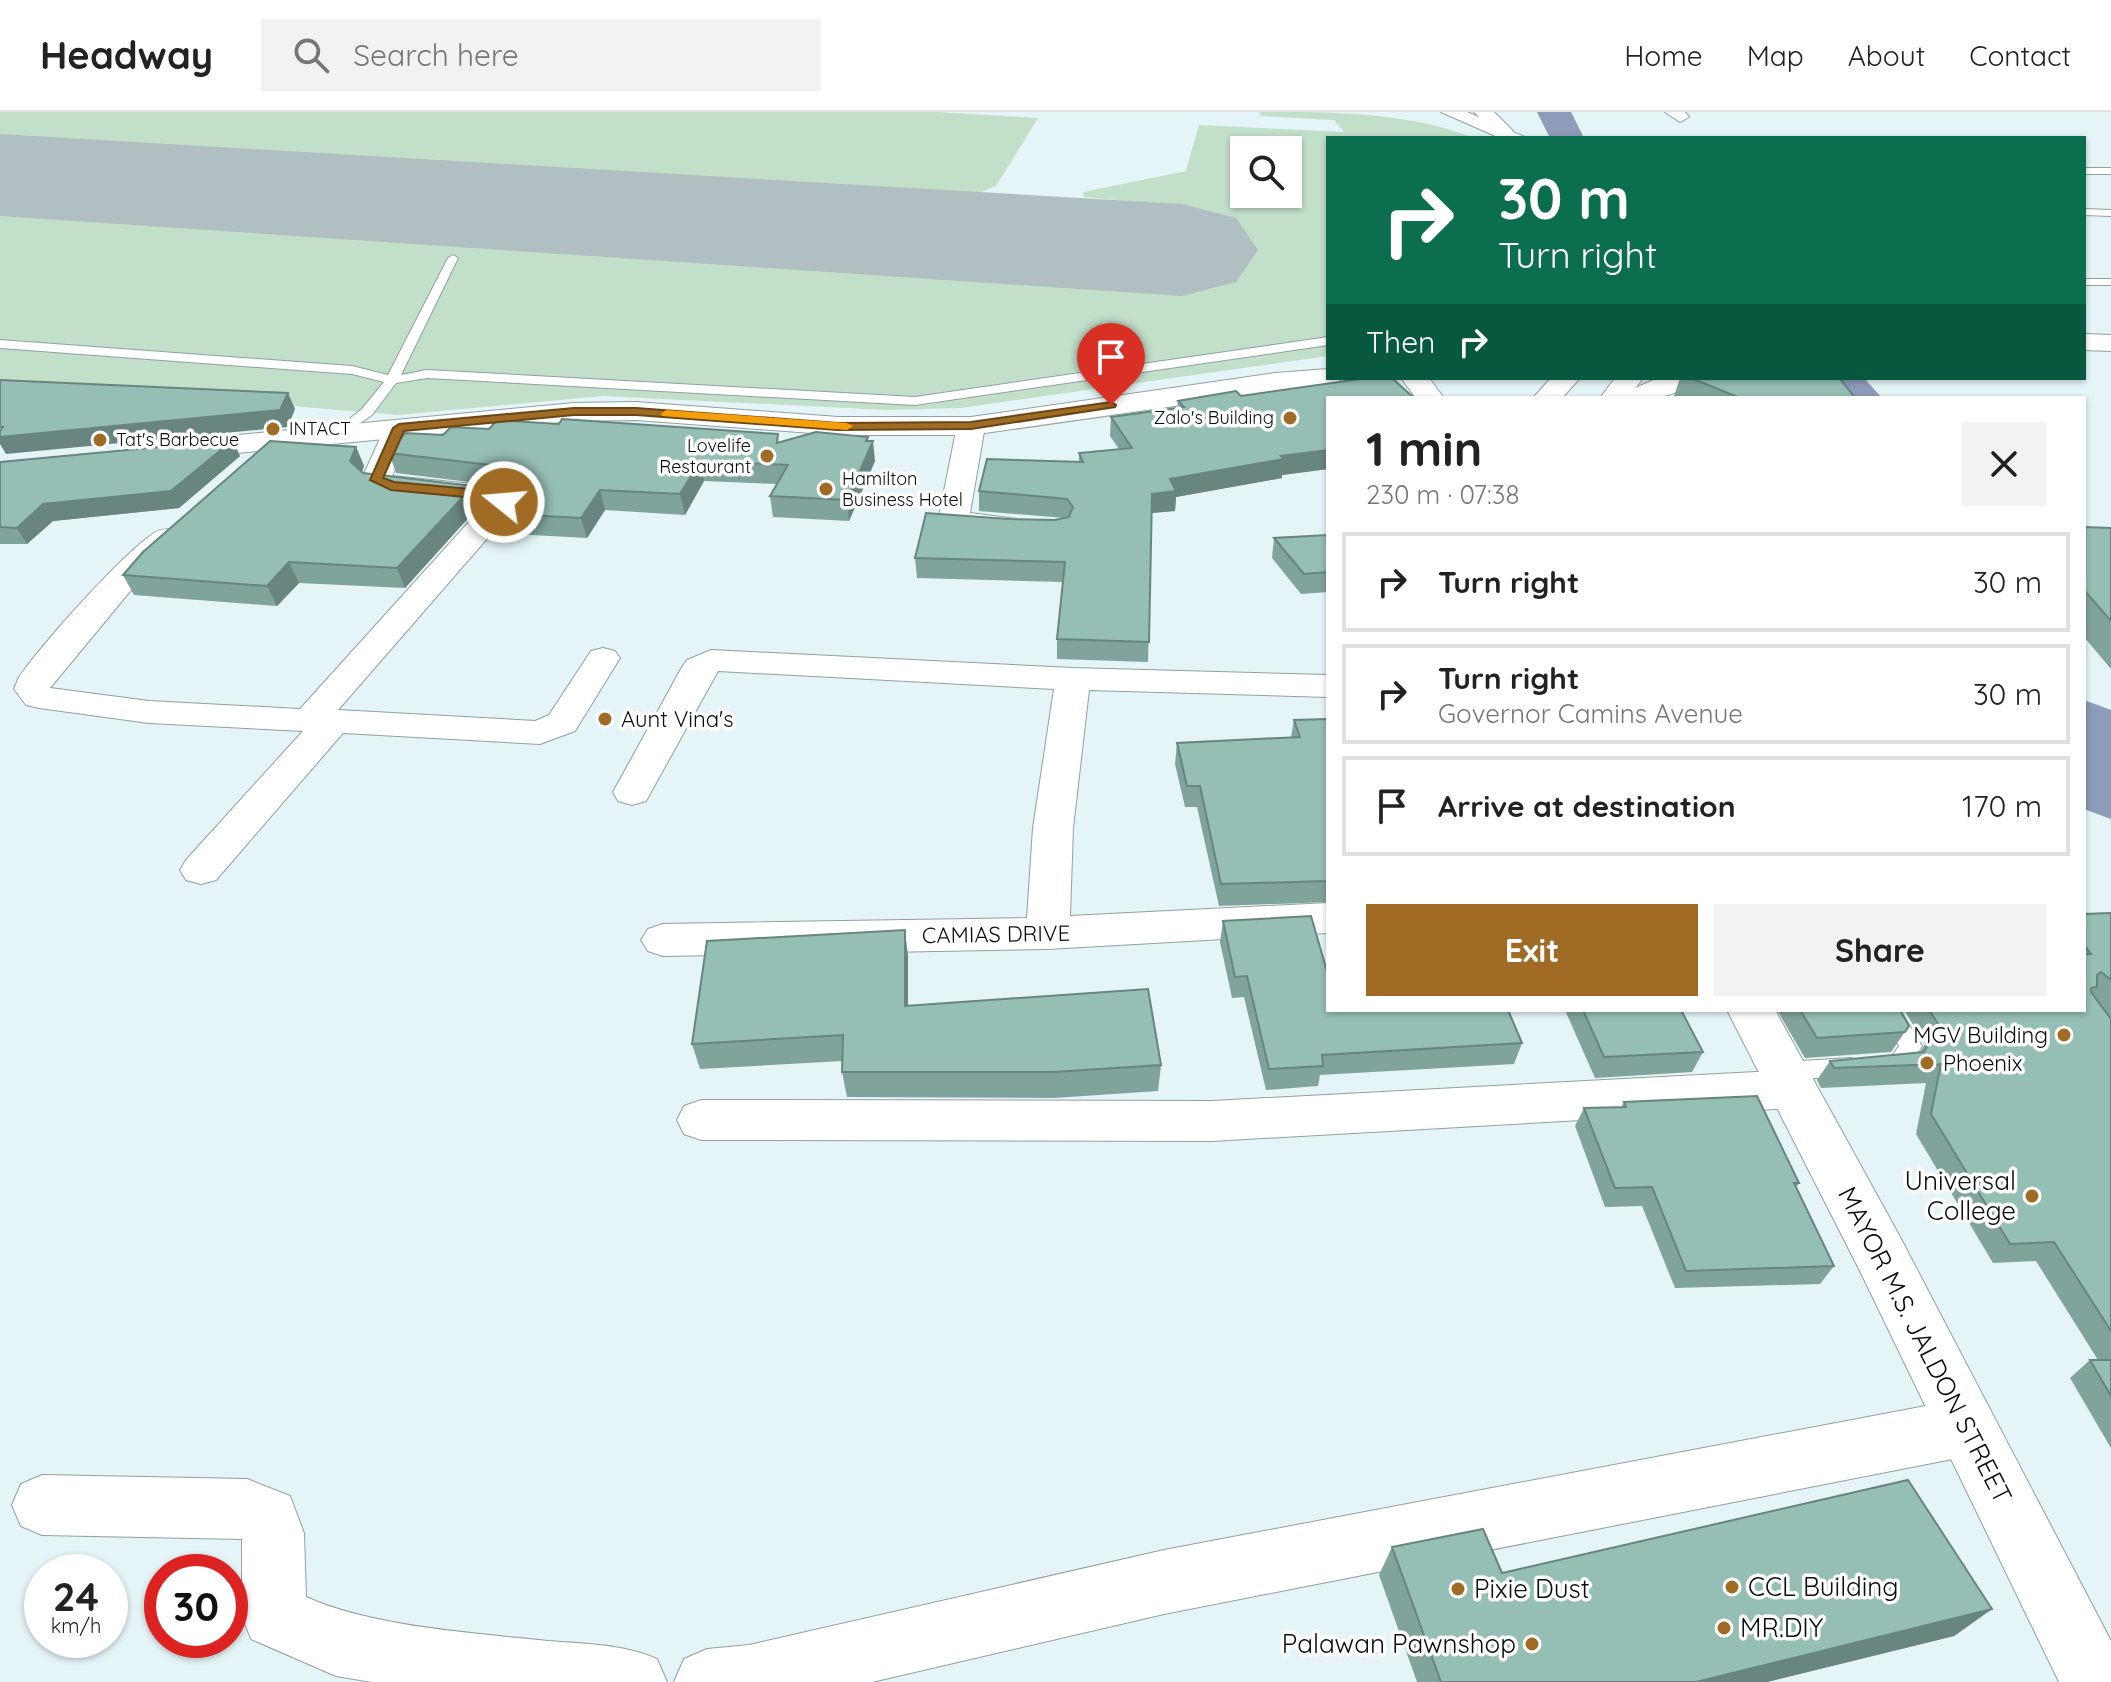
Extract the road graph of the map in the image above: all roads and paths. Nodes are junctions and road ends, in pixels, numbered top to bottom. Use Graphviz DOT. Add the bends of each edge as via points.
graph roads {
  1 [pos="1450,112"];
  2 [pos="1483,112"];
  3 [pos="1511,135"];
  4 [pos="2086,171"];
  5 [pos="2111,171"];
  6 [pos="2086,212"];
  7 [pos="2111,213"];
  8 [pos="453,258"];
  9 [pos="2086,282"];
  10 [pos="2111,282"];
  11 [pos="1326,341"];
  12 [pos="2086,342"];
  13 [pos="2111,343"];
  14 [pos="0,344"];
  15 [pos="2086,357"];
  16 [pos="2111,357"];
  17 [pos="1322,373"];
  18 [pos="392,380"];
  19 [pos="1564,380"];
  20 [pos="1676,380"];
  21 [pos="1549,396"];
  22 [pos="1640,396"];
  23 [pos="971,426"];
  24 [pos="399,428"];
  25 [pos="339,434"];
  26 [pos="279,441"];
  27 [pos="140,454"];
  28 [pos="244,471"];
  29 [pos="184,523"];
  30 [pos="1039,527"];
  31 [pos="603,658"];
  32 [pos="1073,679"];
  33 [pos="1326,686"];
  34 [pos="321,721"];
  35 [pos="632,792"];
  36 [pos="201,870"];
  37 [pos="1326,918"];
  38 [pos="1048,933"];
  39 [pos="663,940"];
  40 [pos="1752,1012"];
  41 [pos="1890,1012"];
  42 [pos="1787,1080"];
  43 [pos="701,1120"];
  44 [pos="1968,1427"];
  45 [pos="42,1505"];
  46 [pos="491,1675"];
  47 [pos="634,1682"];
  48 [pos="707,1682"];
  49 [pos="2095,1682"];
  1 -- 3 [label="main road"];
  2 -- 3 [label="street"];
  4 -- 5 [label="lane"];
  6 -- 7 [label="lane"];
  8 -- 18 [label="lane"];
  9 -- 10 [label="lane"];
  11 -- 18 [label="lane" via="915,401 427,374"];
  12 -- 13 [label="main road"];
  14 -- 18 [label="lane" via="352,370"];
  15 -- 16 [label="main road"];
  17 -- 23 [label="main road"];
  18 -- 25 [label="lane" via="367,412"];
  19 -- 21 [label="main road"];
  20 -- 22 [label="main road"];
  23 -- 24 [label="main road" via="838,426 636,411"];
  23 -- 30 [label="street" via="954,516 960,522"];
  24 -- 25 [label="main road"];
  24 -- 34 [label="street" via="376,480 381,484 490,494 502,496 504,502"];
  25 -- 26 [label="main road"];
  26 -- 27 [label="main road"];
  26 -- 28 [label="street"];
  29 -- 34 [label="street" via="121,582 32,689 39,697 97,708 195,719"];
  31 -- 34 [label="street" via="562,723 540,733"];
  32 -- 33 [label="street"];
  32 -- 35 [label="street" via="711,660 699,667"];
  32 -- 38 [label="street" via="1053,828"];
  34 -- 36 [label="street"];
  37 -- 38 [label="street, CAMIAS DRIVE"];
  38 -- 39 [label="street, CAMIAS DRIVE"];
  40 -- 42 [label="main road, MAYOR M.S. JALDON STREET"];
  41 -- 42 [label="lane" via="1911,1046 1899,1064"];
  42 -- 43 [label="street" via="1212,1121"];
  42 -- 44 [label="main road, MAYOR M.S. JALDON STREET"];
  44 -- 48 [label="street" via="1164,1582 749,1678"];
  44 -- 49 [label="main road, MAYOR M.S. JALDON STREET"];
  45 -- 46 [label="street" via="247,1509 268,1518 273,1533 274,1616 336,1644"];
  46 -- 47 [label="street"];
}
